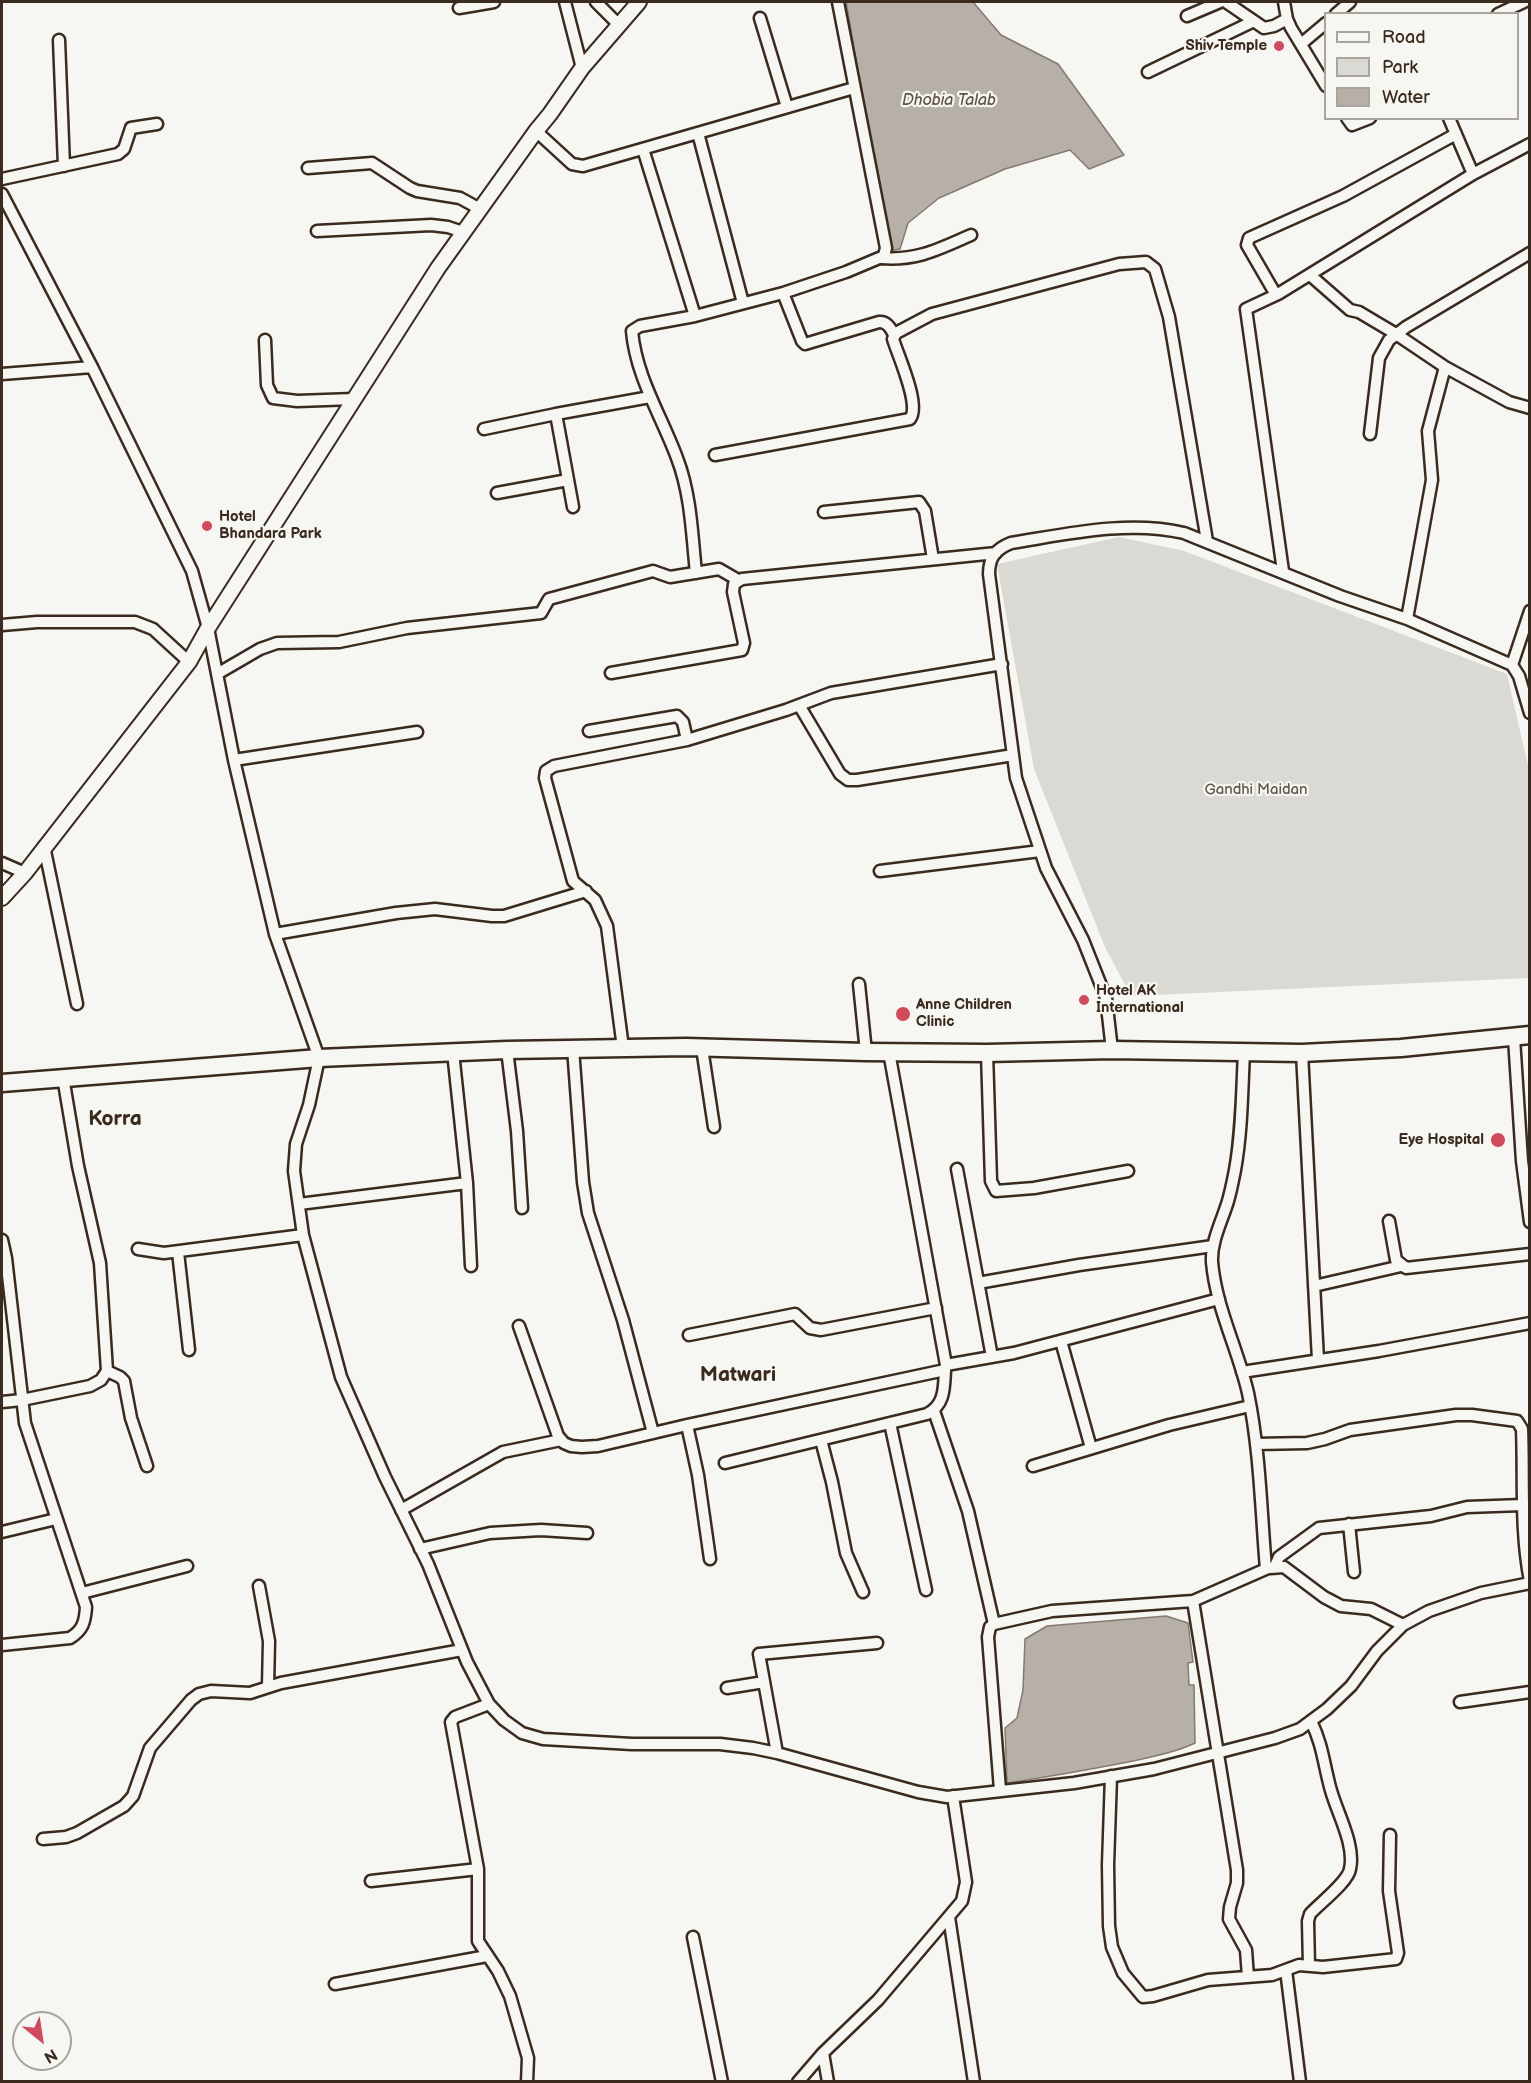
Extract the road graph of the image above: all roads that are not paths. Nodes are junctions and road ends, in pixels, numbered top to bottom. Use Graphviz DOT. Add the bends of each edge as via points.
graph roads {
  1 [pos="494,2"];
  2 [pos="565,2"];
  3 [pos="596,2"];
  4 [pos="639,2"];
  5 [pos="838,2"];
  6 [pos="1220,2"];
  7 [pos="1226,2"];
  8 [pos="1284,2"];
  9 [pos="1350,2"];
  10 [pos="1524,2"];
  11 [pos="459,8"];
  12 [pos="1338,12"];
  13 [pos="1502,12"];
  14 [pos="1187,16"];
  15 [pos="760,18"];
  16 [pos="1287,19"];
  17 [pos="1254,21"];
  18 [pos="619,25"];
  19 [pos="1324,25"];
  20 [pos="59,40"];
  21 [pos="1301,44"];
  22 [pos="582,68"];
  23 [pos="1148,72"];
  24 [pos="1324,83"];
  25 [pos="854,88"];
  26 [pos="787,107"];
  27 [pos="1348,120"];
  28 [pos="1365,120"];
  29 [pos="1450,120"];
  30 [pos="156,124"];
  31 [pos="536,131"];
  32 [pos="698,133"];
  33 [pos="1456,134"];
  34 [pos="1530,144"];
  35 [pos="643,149"];
  36 [pos="64,166"];
  37 [pos="308,168"];
  38 [pos="1473,174"];
  39 [pos="2,179"];
  40 [pos="2,194"];
  41 [pos="480,209"];
  42 [pos="13,214"];
  43 [pos="2,218"];
  44 [pos="317,231"];
  45 [pos="463,232"];
  46 [pos="971,236"];
  47 [pos="1530,252"];
  48 [pos="881,258"];
  49 [pos="1310,275"];
  50 [pos="783,293"];
  51 [pos="1276,295"];
  52 [pos="743,303"];
  53 [pos="695,316"];
  54 [pos="1396,334"];
  55 [pos="894,335"];
  56 [pos="265,340"];
  57 [pos="1445,366"];
  58 [pos="92,367"];
  59 [pos="2,375"];
  60 [pos="650,397"];
  61 [pos="354,399"];
  62 [pos="1530,408"];
  63 [pos="556,414"];
  64 [pos="484,429"];
  65 [pos="1370,434"];
  66 [pos="715,455"];
  67 [pos="568,480"];
  68 [pos="496,493"];
  69 [pos="573,507"];
  70 [pos="824,512"];
  71 [pos="1207,541"];
  72 [pos="996,553"];
  73 [pos="933,559"];
  74 [pos="1284,572"];
  75 [pos="696,573"];
  76 [pos="738,580"];
  77 [pos="1529,613"];
  78 [pos="1407,619"];
  79 [pos="2,625"];
  80 [pos="208,628"];
  81 [pos="189,662"];
  82 [pos="1002,664"];
  83 [pos="1512,665"];
  84 [pos="611,673"];
  85 [pos="217,674"];
  86 [pos="1524,675"];
  87 [pos="799,705"];
  88 [pos="1530,713"];
  89 [pos="589,730"];
  90 [pos="417,732"];
  91 [pos="687,740"];
  92 [pos="1013,755"];
  93 [pos="234,760"];
  94 [pos="44,846"];
  95 [pos="1040,851"];
  96 [pos="2,863"];
  97 [pos="880,871"];
  98 [pos="25,873"];
  99 [pos="586,891"];
  100 [pos="2,898"];
  101 [pos="275,934"];
  102 [pos="859,984"];
  103 [pos="76,1004"];
  104 [pos="1522,1036"];
  105 [pos="573,1048"];
  106 [pos="622,1048"];
  107 [pos="702,1048"];
  108 [pos="507,1050"];
  109 [pos="1112,1050"];
  110 [pos="453,1052"];
  111 [pos="866,1052"];
  112 [pos="888,1052"];
  113 [pos="1244,1052"];
  114 [pos="987,1053"];
  115 [pos="1302,1053"];
  116 [pos="320,1058"];
  117 [pos="63,1077"];
  118 [pos="2,1083"];
  119 [pos="714,1127"];
  120 [pos="957,1169"];
  121 [pos="1128,1172"];
  122 [pos="467,1183"];
  123 [pos="299,1204"];
  124 [pos="522,1208"];
  125 [pos="1389,1221"];
  126 [pos="1530,1222"];
  127 [pos="303,1235"];
  128 [pos="2,1240"];
  129 [pos="1213,1246"];
  130 [pos="138,1249"];
  131 [pos="178,1252"];
  132 [pos="1530,1254"];
  133 [pos="471,1266"];
  134 [pos="1401,1266"];
  135 [pos="978,1282"];
  136 [pos="1314,1286"];
  137 [pos="1219,1299"];
  138 [pos="936,1308"];
  139 [pos="1530,1323"];
  140 [pos="519,1326"];
  141 [pos="690,1335"];
  142 [pos="1062,1341"];
  143 [pos="189,1350"];
  144 [pos="992,1357"];
  145 [pos="1318,1360"];
  146 [pos="946,1367"];
  147 [pos="107,1371"];
  148 [pos="1242,1372"];
  149 [pos="22,1400"];
  150 [pos="2,1402"];
  151 [pos="1250,1406"];
  152 [pos="934,1411"];
  153 [pos="890,1423"];
  154 [pos="687,1425"];
  155 [pos="653,1433"];
  156 [pos="561,1440"];
  157 [pos="821,1440"];
  158 [pos="1256,1444"];
  159 [pos="1092,1448"];
  160 [pos="725,1463"];
  161 [pos="147,1466"];
  162 [pos="1033,1466"];
  163 [pos="1526,1466"];
  164 [pos="1522,1504"];
  165 [pos="401,1510"];
  166 [pos="56,1519"];
  167 [pos="1349,1524"];
  168 [pos="2,1532"];
  169 [pos="587,1533"];
  170 [pos="420,1549"];
  171 [pos="710,1559"];
  172 [pos="187,1566"];
  173 [pos="1270,1568"];
  174 [pos="1354,1572"];
  175 [pos="1530,1582"];
  176 [pos="260,1587"];
  177 [pos="926,1590"];
  178 [pos="863,1592"];
  179 [pos="82,1593"];
  180 [pos="1193,1601"];
  181 [pos="994,1624"];
  182 [pos="1403,1625"];
  183 [pos="877,1644"];
  184 [pos="2,1645"];
  185 [pos="462,1650"];
  186 [pos="764,1682"];
  187 [pos="268,1687"];
  188 [pos="727,1688"];
  189 [pos="1530,1692"];
  190 [pos="1460,1702"];
  191 [pos="489,1704"];
  192 [pos="1311,1721"];
  193 [pos="777,1753"];
  194 [pos="1218,1753"];
  195 [pos="1111,1776"];
  196 [pos="1000,1790"];
  197 [pos="953,1796"];
  198 [pos="1390,1835"];
  199 [pos="44,1839"];
  200 [pos="478,1869"];
  201 [pos="371,1881"];
  202 [pos="949,1917"];
  203 [pos="693,1937"];
  204 [pos="487,1956"];
  205 [pos="1309,1966"];
  206 [pos="1286,1970"];
  207 [pos="1248,1977"];
  208 [pos="335,1984"];
  209 [pos="823,2053"];
  210 [pos="527,2082"];
  211 [pos="722,2082"];
  212 [pos="798,2082"];
  213 [pos="828,2082"];
  214 [pos="974,2082"];
  215 [pos="1300,2082"];
  1 -- 11 [label="street"];
  2 -- 22 [label="street"];
  3 -- 18 [label="street"];
  4 -- 18 [label="main road"];
  5 -- 25 [label="street"];
  6 -- 14 [label="street"];
  7 -- 17 [label="street"];
  8 -- 16 [label="street"];
  9 -- 12 [label="street"];
  10 -- 13 [label="street"];
  15 -- 26 [label="street"];
  16 -- 17 [label="street" via="1267,29"];
  16 -- 21 [label="street"];
  17 -- 23 [label="street"];
  18 -- 22 [label="main road"];
  19 -- 21 [label="street"];
  20 -- 36 [label="street"];
  21 -- 24 [label="street"];
  22 -- 31 [label="main road"];
  25 -- 26 [label="street"];
  25 -- 48 [label="street" via="886,248"];
  26 -- 32 [label="street"];
  27 -- 28 [label="street" via="1352,125"];
  29 -- 33 [label="street"];
  30 -- 36 [label="street" via="131,128 118,154"];
  31 -- 35 [label="street" via="577,166"];
  31 -- 41 [label="main road"];
  32 -- 35 [label="street"];
  32 -- 52 [label="street"];
  33 -- 38 [label="street"];
  33 -- 51 [label="street" via="1343,196 1249,238 1248,245"];
  34 -- 38 [label="street"];
  35 -- 53 [label="street"];
  36 -- 39 [label="street"];
  37 -- 41 [label="street" via="372,163 410,188 460,198"];
  38 -- 49 [label="street"];
  40 -- 42 [label="street"];
  41 -- 45 [label="main road"];
  42 -- 43 [label="street"];
  42 -- 58 [label="street"];
  44 -- 45 [label="street" via="431,225"];
  45 -- 61 [label="main road"];
  46 -- 48 [label="street" via="903,260"];
  47 -- 54 [label="street"];
  48 -- 50 [label="street"];
  49 -- 51 [label="street"];
  49 -- 54 [label="street" via="1350,310"];
  50 -- 52 [label="street"];
  50 -- 55 [label="street" via="805,344 879,322 887,324"];
  51 -- 74 [label="street" via="1246,309"];
  52 -- 53 [label="street"];
  53 -- 60 [label="street" via="640,326 632,332"];
  54 -- 57 [label="street"];
  54 -- 65 [label="street" via="1379,358"];
  55 -- 66 [label="street" via="910,389 911,418"];
  55 -- 71 [label="street" via="932,314 1119,264 1152,264 1169,317"];
  56 -- 61 [label="street" via="267,385 273,398"];
  57 -- 62 [label="street" via="1509,402"];
  57 -- 78 [label="street" via="1428,431 1432,480"];
  58 -- 59 [label="street"];
  58 -- 80 [label="street" via="192,571"];
  60 -- 63 [label="street"];
  60 -- 75 [label="street" via="678,459 687,494"];
  61 -- 80 [label="main road"];
  63 -- 64 [label="street"];
  63 -- 67 [label="street"];
  67 -- 68 [label="street"];
  67 -- 69 [label="street"];
  70 -- 73 [label="street" via="919,502 925,511"];
  71 -- 72 [label="street" via="1160,527 1133,527 1011,543"];
  71 -- 74 [label="street"];
  72 -- 73 [label="street"];
  72 -- 82 [label="street" via="989,564 989,574"];
  73 -- 76 [label="street"];
  74 -- 78 [label="street"];
  75 -- 76 [label="street" via="722,570"];
  75 -- 85 [label="street" via="670,577 648,572 549,599 541,613 407,628 339,642 277,643"];
  76 -- 84 [label="street" via="733,592 744,643 742,650"];
  77 -- 83 [label="street"];
  78 -- 83 [label="street"];
  79 -- 81 [label="street" via="135,622 153,629"];
  80 -- 81 [label="main road"];
  80 -- 85 [label="street"];
  81 -- 94 [label="main road"];
  82 -- 87 [label="street" via="831,693"];
  82 -- 92 [label="street"];
  83 -- 86 [label="street"];
  85 -- 93 [label="street"];
  86 -- 88 [label="street"];
  87 -- 91 [label="street"];
  87 -- 92 [label="street" via="840,774 848,780"];
  89 -- 91 [label="street" via="677,716 683,722"];
  90 -- 93 [label="street"];
  91 -- 99 [label="street" via="554,766 546,771 571,876"];
  92 -- 95 [label="street" via="1016,778"];
  93 -- 101 [label="street"];
  94 -- 98 [label="main road"];
  94 -- 103 [label="street"];
  95 -- 97 [label="street"];
  95 -- 109 [label="street" via="1106,998"];
  96 -- 98 [label="street"];
  98 -- 100 [label="main road"];
  99 -- 101 [label="street" via="504,916 424,910"];
  99 -- 106 [label="street" via="599,906 607,926"];
  101 -- 116 [label="street"];
  102 -- 111 [label="street"];
  104 -- 115 [label="highway"];
  104 -- 126 [label="street" via="1522,1161"];
  105 -- 106 [label="highway"];
  105 -- 108 [label="highway"];
  105 -- 155 [label="street" via="588,1213 623,1320"];
  106 -- 107 [label="highway"];
  107 -- 111 [label="highway"];
  107 -- 119 [label="street"];
  108 -- 110 [label="highway"];
  108 -- 124 [label="street" via="518,1131"];
  109 -- 113 [label="highway"];
  109 -- 114 [label="highway"];
  110 -- 116 [label="highway"];
  110 -- 122 [label="street"];
  111 -- 112 [label="highway"];
  112 -- 114 [label="highway"];
  112 -- 138 [label="street"];
  113 -- 115 [label="highway"];
  113 -- 129 [label="street" via="1235,1170"];
  114 -- 121 [label="street" via="991,1181 996,1191"];
  115 -- 136 [label="street"];
  116 -- 117 [label="highway"];
  116 -- 123 [label="street" via="296,1144 294,1171"];
  117 -- 118 [label="highway"];
  117 -- 147 [label="street" via="100,1263"];
  120 -- 135 [label="street"];
  122 -- 123 [label="street"];
  122 -- 133 [label="street"];
  123 -- 127 [label="street"];
  125 -- 134 [label="street"];
  127 -- 131 [label="street"];
  127 -- 165 [label="street" via="340,1377"];
  128 -- 149 [label="street"];
  129 -- 135 [label="street"];
  129 -- 137 [label="street"];
  130 -- 131 [label="street"];
  131 -- 143 [label="street"];
  132 -- 134 [label="street" via="1412,1268"];
  134 -- 136 [label="street"];
  135 -- 144 [label="street"];
  136 -- 145 [label="street"];
  137 -- 142 [label="street"];
  137 -- 148 [label="street"];
  138 -- 141 [label="street" via="821,1330 810,1329 795,1314"];
  138 -- 146 [label="street"];
  139 -- 145 [label="street"];
  140 -- 156 [label="street"];
  142 -- 144 [label="street"];
  142 -- 159 [label="street"];
  144 -- 146 [label="street"];
  145 -- 148 [label="street"];
  146 -- 152 [label="street" via="941,1401"];
  146 -- 154 [label="street"];
  147 -- 149 [label="street" via="90,1386"];
  147 -- 161 [label="street" via="125,1384 130,1418"];
  148 -- 151 [label="street"];
  149 -- 150 [label="street"];
  149 -- 166 [label="street" via="28,1438"];
  151 -- 158 [label="street"];
  151 -- 159 [label="street"];
  152 -- 153 [label="street"];
  152 -- 181 [label="street" via="968,1510"];
  153 -- 157 [label="street"];
  153 -- 177 [label="street"];
  154 -- 155 [label="street"];
  154 -- 171 [label="street"];
  155 -- 156 [label="street" via="598,1446 571,1446"];
  156 -- 165 [label="street" via="503,1452"];
  157 -- 160 [label="street"];
  157 -- 178 [label="street" via="846,1553"];
  158 -- 163 [label="street" via="1307,1443 1350,1430 1472,1415 1514,1419 1519,1423"];
  158 -- 173 [label="street"];
  159 -- 162 [label="street"];
  163 -- 164 [label="street"];
  164 -- 167 [label="street" via="1467,1507 1431,1516"];
  164 -- 175 [label="street"];
  165 -- 170 [label="street"];
  166 -- 168 [label="street"];
  166 -- 179 [label="street"];
  167 -- 173 [label="street" via="1319,1528"];
  167 -- 174 [label="street"];
  169 -- 170 [label="street" via="490,1533"];
  170 -- 185 [label="street"];
  172 -- 179 [label="street"];
  173 -- 180 [label="street"];
  173 -- 182 [label="street" via="1284,1567 1341,1606 1371,1609"];
  175 -- 182 [label="street" via="1481,1593 1429,1611"];
  176 -- 187 [label="street" via="270,1641"];
  179 -- 184 [label="street" via="86,1607 80,1632 61,1640"];
  180 -- 181 [label="street" via="1053,1611"];
  180 -- 194 [label="street"];
  181 -- 196 [label="street" via="988,1637"];
  182 -- 192 [label="street" via="1377,1651 1352,1686"];
  183 -- 186 [label="street" via="759,1654"];
  185 -- 187 [label="street"];
  185 -- 191 [label="street"];
  186 -- 188 [label="street"];
  186 -- 193 [label="street"];
  187 -- 199 [label="street" via="250,1693 211,1691 190,1700 150,1748 133,1796 124,1806 77,1833"];
  189 -- 190 [label="street"];
  191 -- 193 [label="street" via="522,1733 543,1739 720,1744"];
  191 -- 200 [label="street" via="451,1722"];
  192 -- 194 [label="street" via="1275,1738"];
  192 -- 205 [label="street" via="1343,1821 1351,1868 1310,1914"];
  193 -- 197 [label="street" via="907,1789"];
  194 -- 195 [label="street"];
  194 -- 207 [label="street" via="1237,1878 1229,1919 1246,1950"];
  195 -- 196 [label="street"];
  195 -- 207 [label="street" via="1109,1926 1112,1947 1123,1973 1138,1994 1146,1997 1208,1980"];
  196 -- 197 [label="street"];
  197 -- 202 [label="street" via="966,1882 962,1901"];
  198 -- 205 [label="street" via="1389,1891 1398,1957 1369,1963"];
  200 -- 201 [label="street"];
  200 -- 204 [label="street" via="477,1936"];
  202 -- 209 [label="street" via="878,2000"];
  202 -- 214 [label="street"];
  203 -- 211 [label="street"];
  204 -- 208 [label="street"];
  204 -- 210 [label="street" via="504,1982 522,2032 528,2058"];
  205 -- 206 [label="street"];
  206 -- 207 [label="street"];
  206 -- 215 [label="street"];
  209 -- 212 [label="street"];
  209 -- 213 [label="street"];
}
